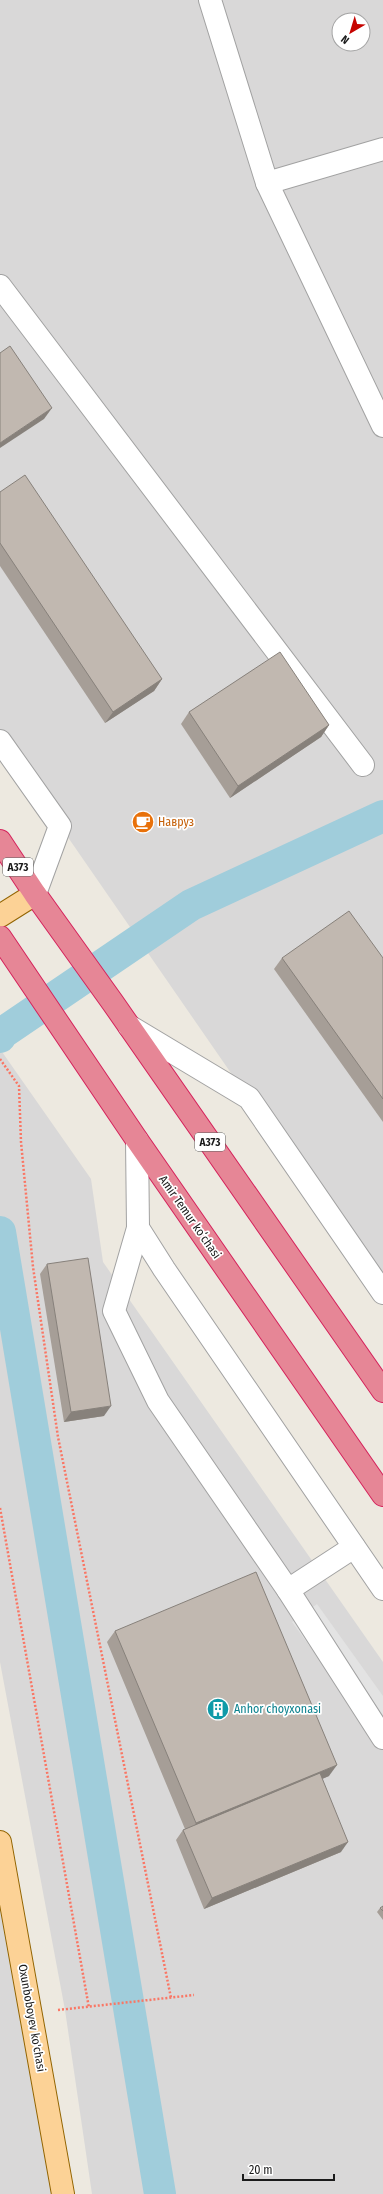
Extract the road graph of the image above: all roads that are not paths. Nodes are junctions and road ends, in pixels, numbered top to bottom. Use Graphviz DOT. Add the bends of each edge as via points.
graph roads {
  1 [pos="210,0"];
  2 [pos="383,149"];
  3 [pos="267,183"];
  4 [pos="0,286"];
  5 [pos="383,426"];
  6 [pos="0,741"];
  7 [pos="363,765"];
  8 [pos="0,841"];
  9 [pos="35,894"];
  10 [pos="0,916"];
  11 [pos="0,937"];
  12 [pos="129,1026"];
  13 [pos="137,1140"];
  14 [pos="138,1228"];
  15 [pos="383,1293"];
  16 [pos="383,1391"];
  17 [pos="383,1495"];
  18 [pos="354,1547"];
  19 [pos="383,1589"];
  20 [pos="288,1590"];
  21 [pos="383,1738"];
  22 [pos="0,1842"];
  23 [pos="63,2194"];
  1 -- 3 [label="street"];
  2 -- 3 [label="street"];
  3 -- 5 [label="street"];
  4 -- 7 [label="street"];
  6 -- 9 [label="street" via="60,826"];
  8 -- 9 [label="highway, A373"];
  9 -- 10 [label="main road"];
  9 -- 12 [label="highway, A373"];
  11 -- 13 [label="highway, Amir Temur koʻchasi"];
  12 -- 15 [label="street" via="249,1098"];
  12 -- 16 [label="highway, A373"];
  13 -- 14 [label="street"];
  13 -- 17 [label="highway, Amir Temur koʻchasi"];
  14 -- 18 [label="street" via="168,1276"];
  14 -- 20 [label="street" via="114,1311 158,1402"];
  18 -- 19 [label="street"];
  18 -- 20 [label="street"];
  20 -- 21 [label="street"];
  22 -- 23 [label="main road, Oxunboboyev ko'chasi"];
}
